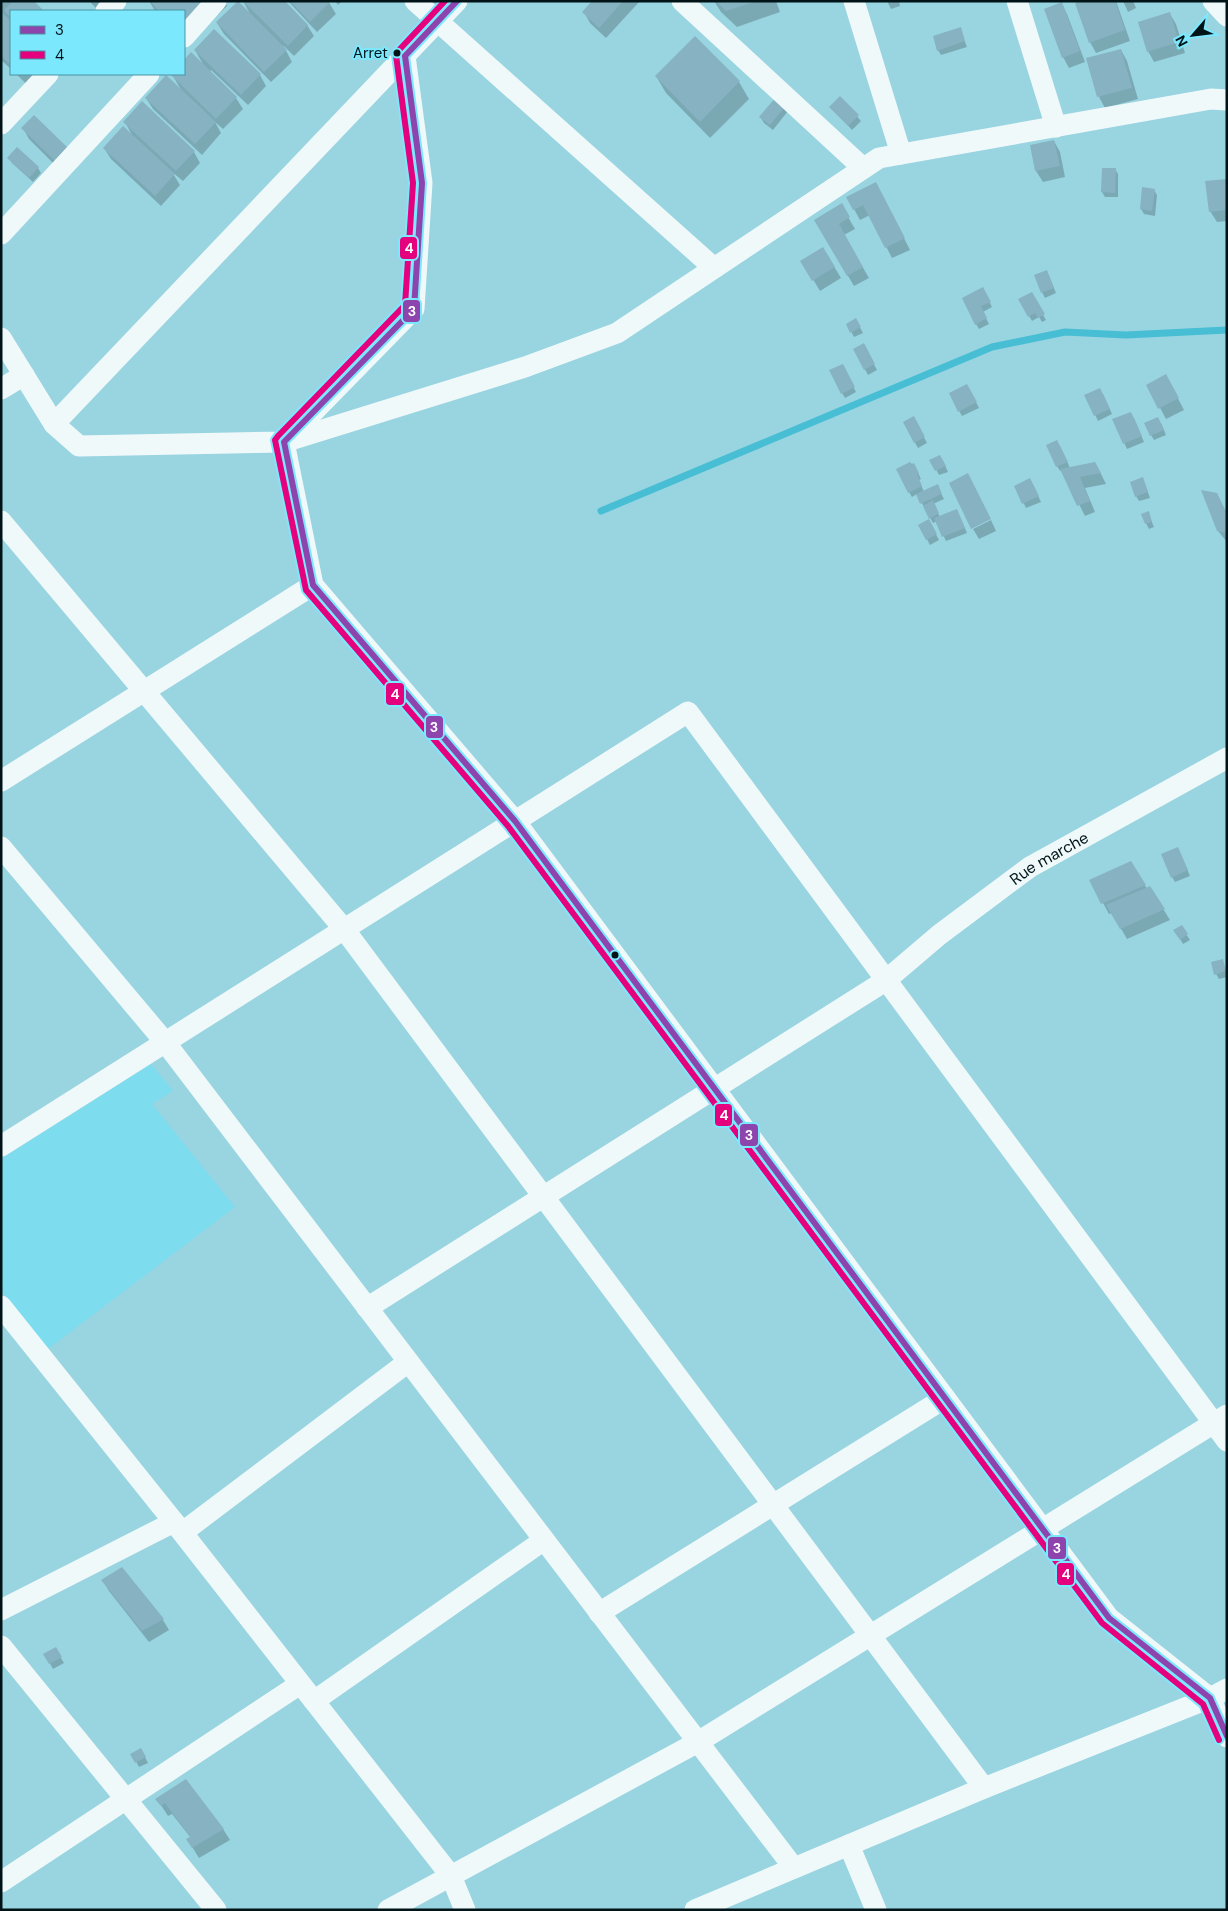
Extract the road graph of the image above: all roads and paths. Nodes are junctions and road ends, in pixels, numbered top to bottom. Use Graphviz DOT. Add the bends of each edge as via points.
graph roads {
  1 [pos="116,1"];
  2 [pos="216,1"];
  3 [pos="415,1"];
  4 [pos="457,1"];
  5 [pos="682,1"];
  6 [pos="854,1"];
  7 [pos="1017,1"];
  8 [pos="1213,1"];
  9 [pos="107,10"];
  10 [pos="1227,16"];
  11 [pos="438,22"];
  12 [pos="185,36"];
  13 [pos="405,56"];
  14 [pos="47,75"];
  15 [pos="148,75"];
  16 [pos="1227,100"];
  17 [pos="1,124"];
  18 [pos="1056,127"];
  19 [pos="901,154"];
  20 [pos="863,168"];
  21 [pos="1,234"];
  22 [pos="714,268"];
  23 [pos="1,338"];
  24 [pos="24,375"];
  25 [pos="1,389"];
  26 [pos="54,424"];
  27 [pos="284,442"];
  28 [pos="1,521"];
  29 [pos="313,585"];
  30 [pos="144,691"];
  31 [pos="1227,758"];
  32 [pos="1,782"];
  33 [pos="515,821"];
  34 [pos="1,847"];
  35 [pos="344,929"];
  36 [pos="885,980"];
  37 [pos="166,1042"];
  38 [pos="714,1089"];
  39 [pos="1,1146"];
  40 [pos="544,1196"];
  41 [pos="1,1306"];
  42 [pos="367,1308"];
  43 [pos="408,1362"];
  44 [pos="945,1398"];
  45 [pos="1220,1420"];
  46 [pos="1227,1442"];
  47 [pos="773,1505"];
  48 [pos="178,1527"];
  49 [pos="1043,1529"];
  50 [pos="544,1540"];
  51 [pos="1,1610"];
  52 [pos="599,1613"];
  53 [pos="870,1636"];
  54 [pos="1,1646"];
  55 [pos="300,1684"];
  56 [pos="1218,1694"];
  57 [pos="314,1702"];
  58 [pos="1227,1737"];
  59 [pos="698,1742"];
  60 [pos="984,1788"];
  61 [pos="126,1800"];
  62 [pos="849,1844"];
  63 [pos="794,1868"];
  64 [pos="451,1876"];
  65 [pos="1,1882"];
  66 [pos="216,1910"];
  67 [pos="388,1910"];
  68 [pos="466,1910"];
  69 [pos="695,1910"];
  70 [pos="876,1910"];
  1 -- 9 [label="street"];
  2 -- 12 [label="street"];
  3 -- 11 [label="street"];
  4 -- 11 [label="street"];
  5 -- 20 [label="street"];
  6 -- 19 [label="street"];
  7 -- 18 [label="street"];
  8 -- 10 [label="street"];
  11 -- 13 [label="street"];
  11 -- 22 [label="street"];
  13 -- 26 [label="street"];
  13 -- 27 [label="street" via="422,183 414,308"];
  14 -- 17 [label="street"];
  15 -- 21 [label="street"];
  16 -- 18 [label="street" via="1211,99"];
  18 -- 19 [label="street"];
  19 -- 20 [label="street" via="879,158"];
  20 -- 22 [label="street"];
  22 -- 27 [label="street" via="617,333 524,368"];
  23 -- 24 [label="street"];
  24 -- 25 [label="street"];
  24 -- 26 [label="street"];
  26 -- 27 [label="street" via="78,446"];
  27 -- 29 [label="street"];
  28 -- 30 [label="street"];
  29 -- 30 [label="street"];
  29 -- 33 [label="street"];
  30 -- 32 [label="street"];
  30 -- 35 [label="street"];
  31 -- 36 [label="street, Rue marche" via="1030,866"];
  33 -- 35 [label="street"];
  33 -- 36 [label="street" via="688,712"];
  33 -- 38 [label="street"];
  34 -- 37 [label="street"];
  35 -- 37 [label="street"];
  35 -- 40 [label="street"];
  36 -- 38 [label="street, Rue marche"];
  36 -- 45 [label="street"];
  37 -- 39 [label="street"];
  37 -- 42 [label="street"];
  38 -- 40 [label="street, Rue marche"];
  38 -- 44 [label="street"];
  40 -- 42 [label="street, Rue marche"];
  40 -- 47 [label="street"];
  41 -- 48 [label="street"];
  42 -- 43 [label="street"];
  43 -- 48 [label="street"];
  43 -- 50 [label="street"];
  44 -- 47 [label="street"];
  44 -- 49 [label="street"];
  45 -- 46 [label="street"];
  45 -- 49 [label="street"];
  47 -- 52 [label="street"];
  47 -- 53 [label="street"];
  48 -- 51 [label="street"];
  48 -- 55 [label="street"];
  49 -- 53 [label="street"];
  49 -- 56 [label="street" via="1109,1618"];
  50 -- 52 [label="street"];
  50 -- 57 [label="street"];
  52 -- 59 [label="street"];
  53 -- 59 [label="street"];
  53 -- 60 [label="street"];
  54 -- 61 [label="street"];
  55 -- 57 [label="street"];
  55 -- 61 [label="street"];
  56 -- 58 [label="street"];
  56 -- 60 [label="street"];
  57 -- 64 [label="street"];
  59 -- 63 [label="street"];
  59 -- 64 [label="street"];
  60 -- 62 [label="street"];
  61 -- 65 [label="street"];
  61 -- 66 [label="street"];
  62 -- 63 [label="street"];
  62 -- 70 [label="street"];
  63 -- 69 [label="street"];
  64 -- 67 [label="street"];
  64 -- 68 [label="street"];
}
